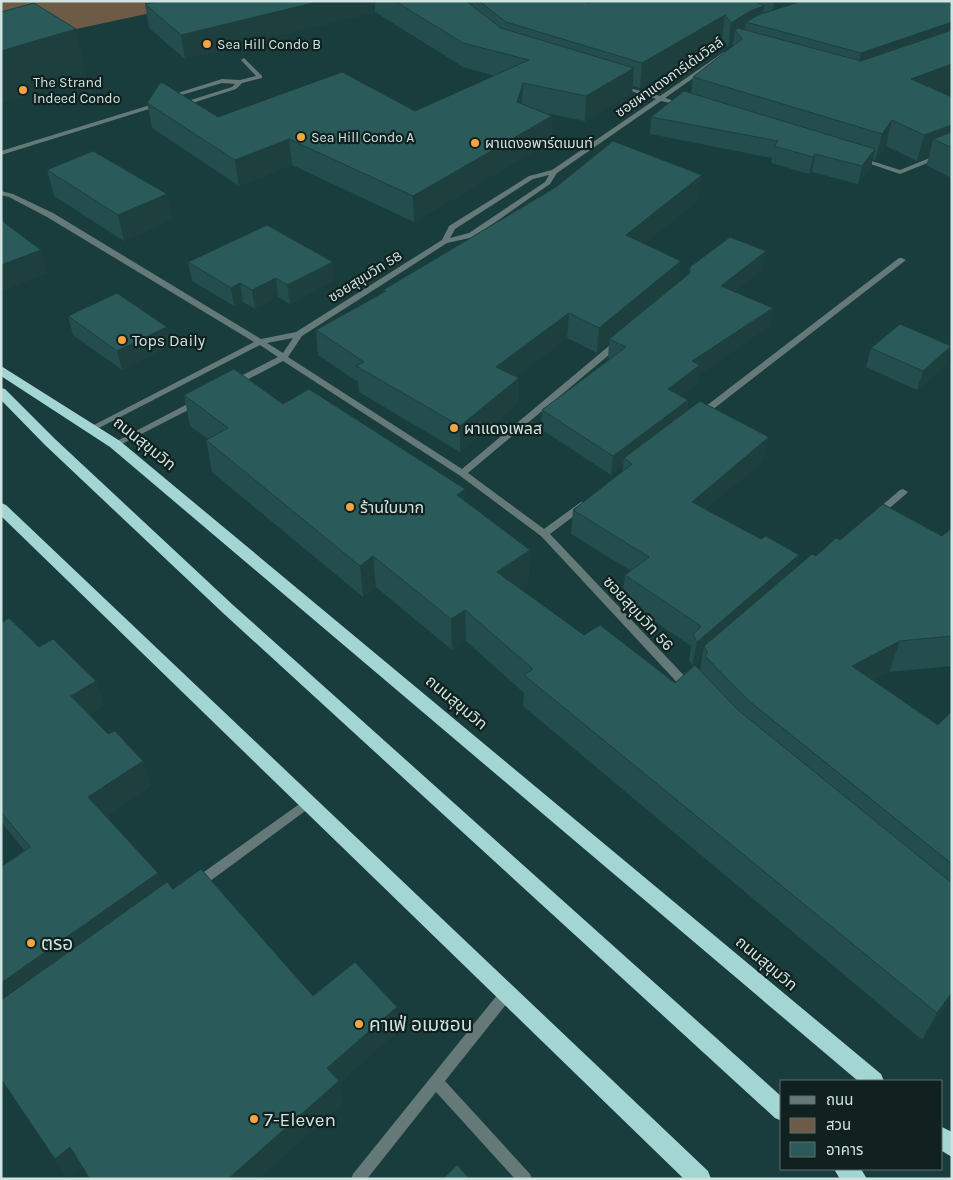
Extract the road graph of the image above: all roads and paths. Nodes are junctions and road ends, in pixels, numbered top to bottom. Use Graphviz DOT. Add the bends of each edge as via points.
graph roads {
  1 [pos="732,48"];
  2 [pos="244,60"];
  3 [pos="240,82"];
  4 [pos="611,83"];
  5 [pos="660,98"];
  6 [pos="160,104"];
  7 [pos="690,108"];
  8 [pos="952,151"];
  9 [pos="1,153"];
  10 [pos="853,157"];
  11 [pos="554,172"];
  12 [pos="1,193"];
  13 [pos="445,241"];
  14 [pos="902,260"];
  15 [pos="630,333"];
  16 [pos="299,334"];
  17 [pos="260,342"];
  18 [pos="284,358"];
  19 [pos="1,370"];
  20 [pos="222,389"];
  21 [pos="1,392"];
  22 [pos="204,398"];
  23 [pos="692,421"];
  24 [pos="92,428"];
  25 [pos="115,444"];
  26 [pos="462,473"];
  27 [pos="903,492"];
  28 [pos="591,498"];
  29 [pos="1,508"];
  30 [pos="866,524"];
  31 [pos="544,534"];
  32 [pos="696,696"];
  33 [pos="308,803"];
  34 [pos="187,891"];
  35 [pos="507,993"];
  36 [pos="873,1080"];
  37 [pos="436,1082"];
  38 [pos="780,1109"];
  39 [pos="846,1170"];
  40 [pos="358,1179"];
  41 [pos="525,1179"];
  42 [pos="700,1179"];
  43 [pos="856,1179"];
  1 -- 5 [label="street, ซอยผาแดงการ์เด้นวิลล์"];
  2 -- 3 [label="street" via="260,77"];
  3 -- 6 [label="street" via="234,88 181,105"];
  3 -- 6 [label="street" via="222,80 168,97"];
  4 -- 5 [label="street"];
  5 -- 7 [label="street"];
  5 -- 11 [label="street, ซอยผาแดงการ์เด้นวิลล์"];
  6 -- 9 [label="street"];
  8 -- 10 [label="street" via="900,172"];
  11 -- 13 [label="street, ซอยผาแดงการ์เด้นวิลล์" via="548,183 471,235"];
  11 -- 13 [label="street, ซอยผาแดงการ์เด้นวิลล์" via="531,177 452,228"];
  12 -- 17 [label="street, ซอยสุขุมวิท 56" via="50,215"];
  13 -- 16 [label="street, ซอยสุขุมวิท 58"];
  14 -- 23 [label="street"];
  15 -- 26 [label="street"];
  16 -- 17 [label="street, ซอยสุขุมวิท 58"];
  16 -- 18 [label="street, ซอยสุขุมวิท 58"];
  17 -- 18 [label="street, ซอยสุขุมวิท 56"];
  17 -- 24 [label="street, ซอยสุขุมวิท 58"];
  18 -- 20 [label="street"];
  18 -- 26 [label="street, ซอยสุขุมวิท 56"];
  19 -- 24 [label="highway, ถนนสุขุมวิท"];
  21 -- 38 [label="highway" via="165,550"];
  22 -- 25 [label="street"];
  24 -- 25 [label="highway, ถนนสุขุมวิท"];
  25 -- 36 [label="highway, ถนนสุขุมวิท"];
  26 -- 31 [label="street, ซอยสุขุมวิท 56"];
  27 -- 30 [label="street"];
  28 -- 31 [label="street"];
  29 -- 33 [label="highway"];
  31 -- 32 [label="street, ซอยสุขุมวิท 56" via="687,679"];
  33 -- 34 [label="street"];
  33 -- 35 [label="highway"];
  35 -- 37 [label="street"];
  35 -- 42 [label="highway"];
  37 -- 40 [label="street"];
  37 -- 41 [label="street"];
  39 -- 43 [label="highway"];
}
